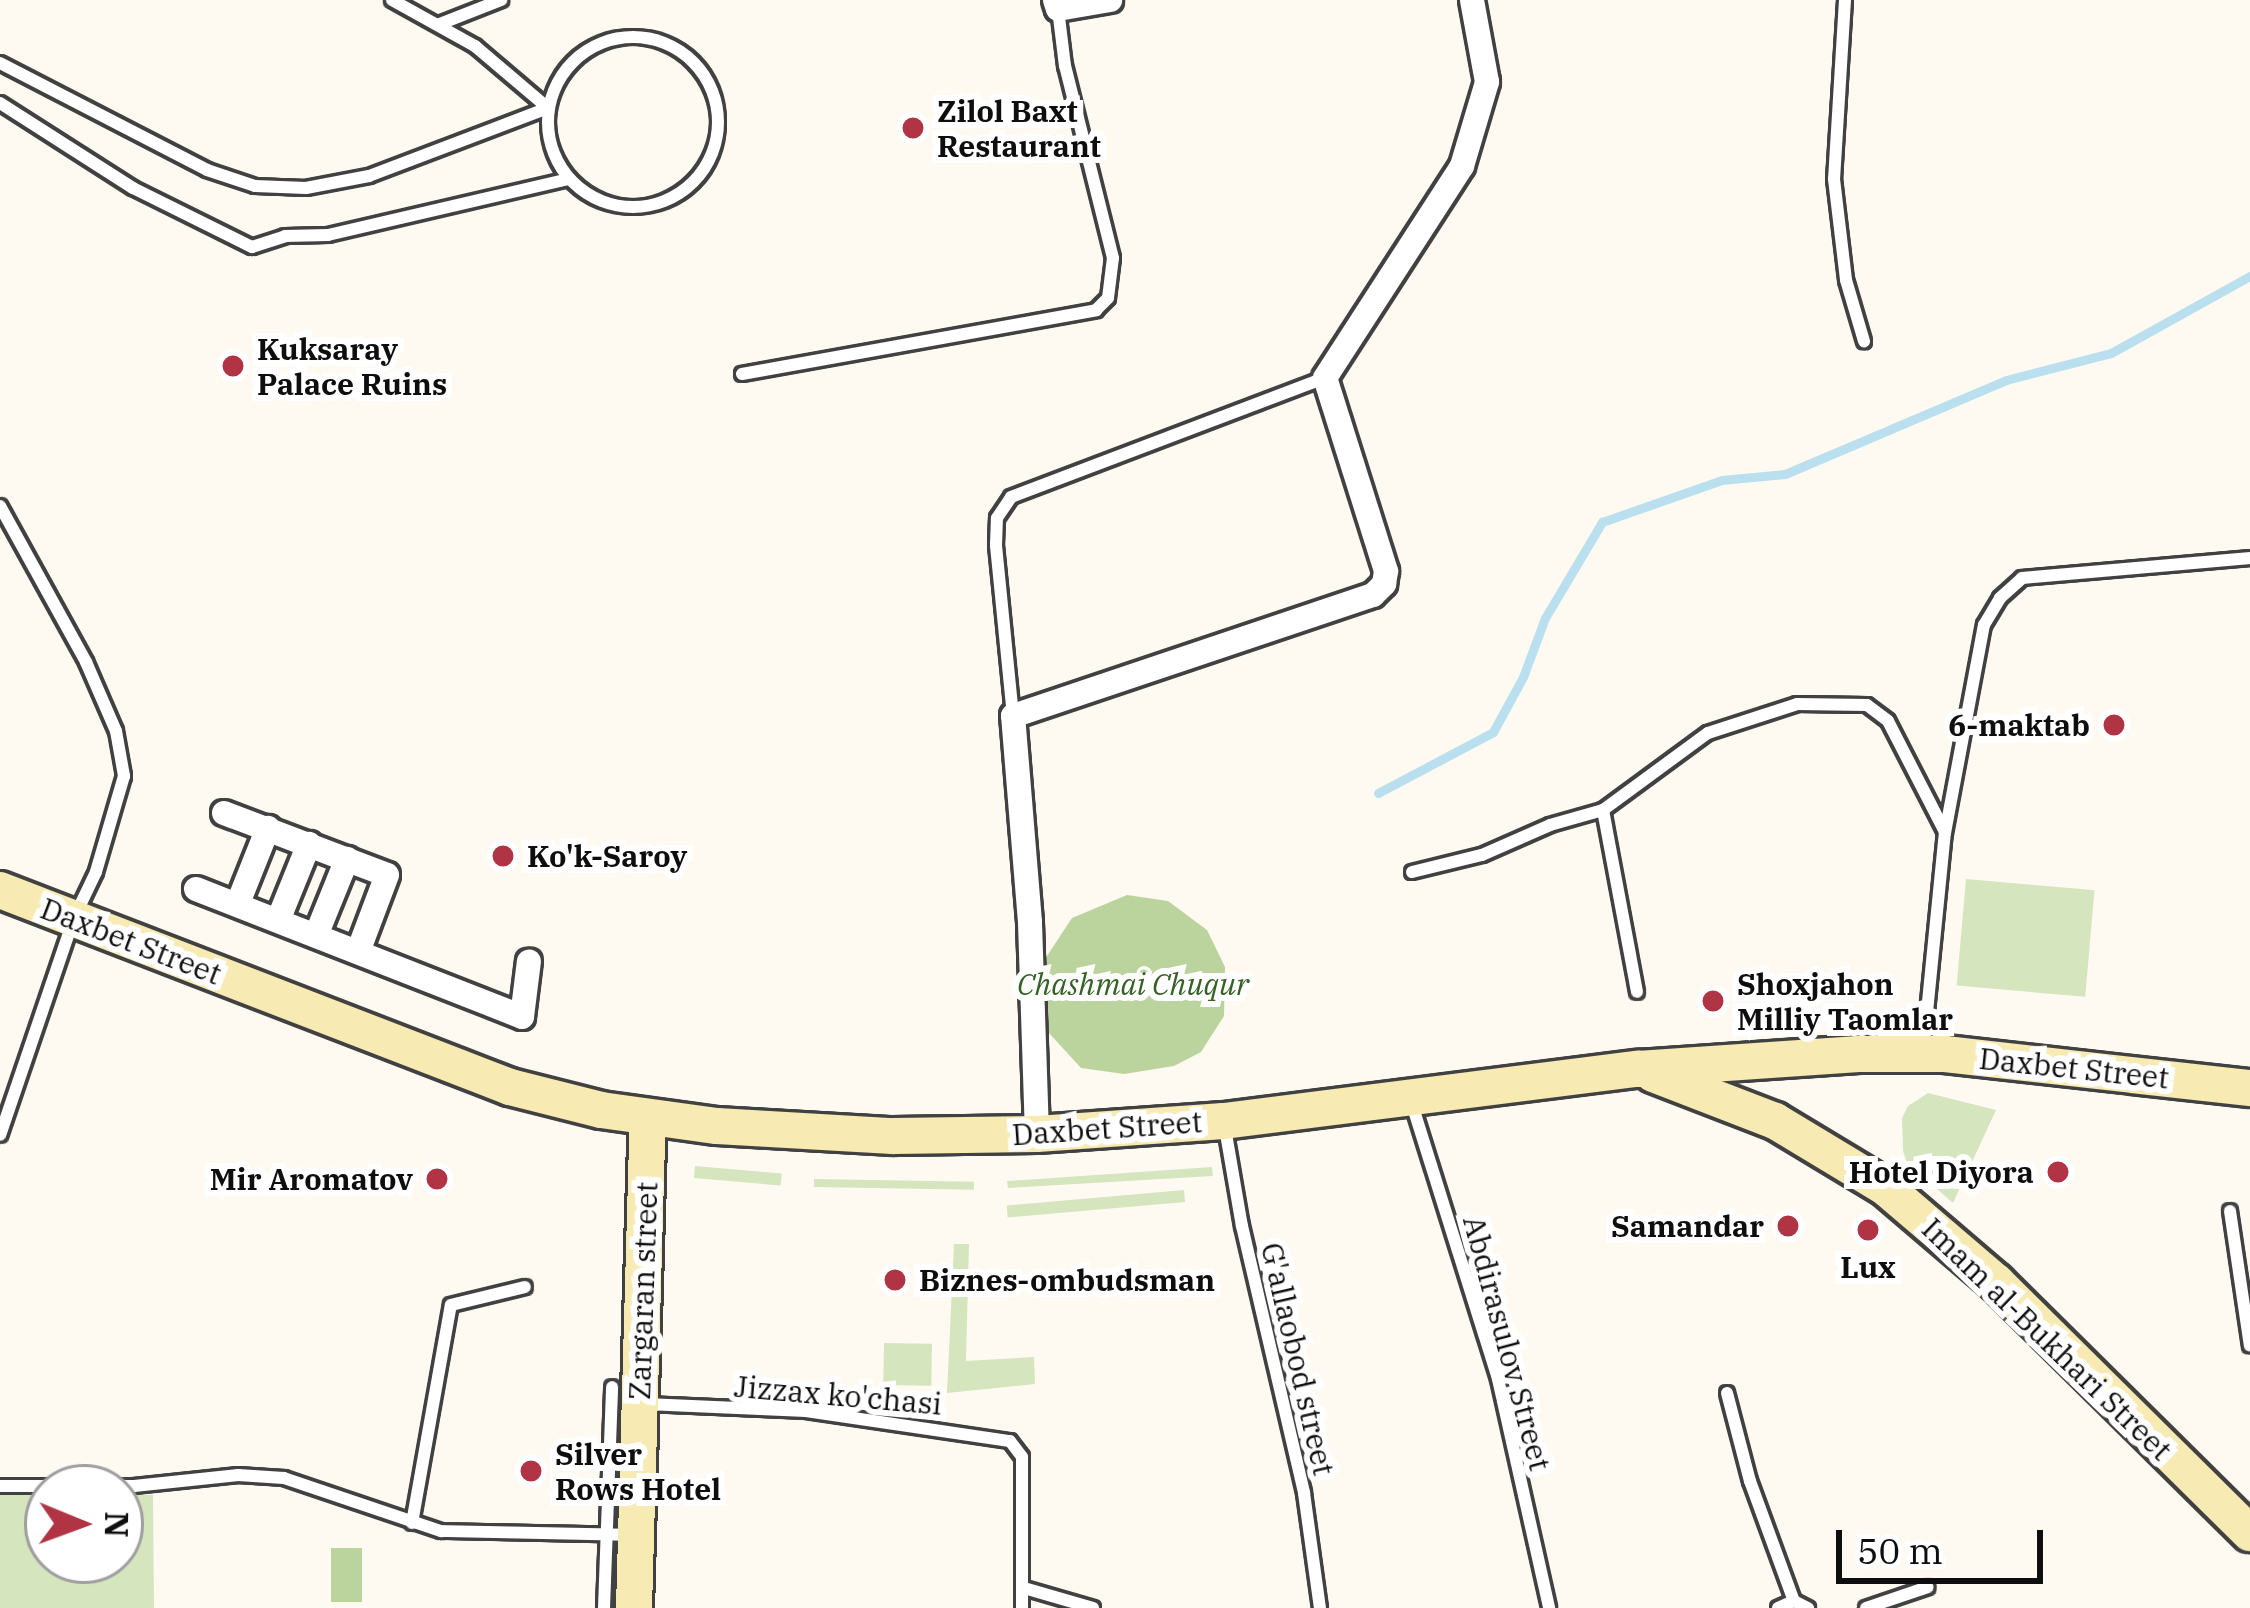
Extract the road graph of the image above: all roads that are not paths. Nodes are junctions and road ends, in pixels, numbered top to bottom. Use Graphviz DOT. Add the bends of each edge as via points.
graph roads {
  1 [pos="392,0"];
  2 [pos="501,0"];
  3 [pos="1110,0"];
  4 [pos="1472,0"];
  5 [pos="1845,0"];
  6 [pos="1056,4"];
  7 [pos="440,24"];
  8 [pos="0,63"];
  9 [pos="0,103"];
  10 [pos="548,108"];
  11 [pos="568,179"];
  12 [pos="1864,341"];
  13 [pos="742,374"];
  14 [pos="1324,378"];
  15 [pos="0,506"];
  16 [pos="2250,558"];
  17 [pos="1013,716"];
  18 [pos="1603,810"];
  19 [pos="224,813"];
  20 [pos="268,828"];
  21 [pos="1945,833"];
  22 [pos="309,844"];
  23 [pos="347,859"];
  24 [pos="1412,872"];
  25 [pos="196,889"];
  26 [pos="0,890"];
  27 [pos="238,902"];
  28 [pos="74,918"];
  29 [pos="279,918"];
  30 [pos="317,933"];
  31 [pos="359,949"];
  32 [pos="529,962"];
  33 [pos="1637,992"];
  34 [pos="1923,1054"];
  35 [pos="1638,1069"];
  36 [pos="2250,1088"];
  37 [pos="1408,1094"];
  38 [pos="648,1118"];
  39 [pos="1224,1121"];
  40 [pos="1037,1134"];
  41 [pos="0,1136"];
  42 [pos="2230,1211"];
  43 [pos="526,1287"];
  44 [pos="2250,1346"];
  45 [pos="1727,1394"];
  46 [pos="626,1395"];
  47 [pos="0,1486"];
  48 [pos="412,1523"];
  49 [pos="2250,1533"];
  50 [pos="623,1535"];
  51 [pos="1928,1587"];
  52 [pos="1024,1588"];
  53 [pos="1794,1601"];
  54 [pos="604,1608"];
  55 [pos="634,1608"];
  56 [pos="1022,1608"];
  57 [pos="1094,1608"];
  58 [pos="1320,1608"];
  59 [pos="1549,1608"];
  60 [pos="1778,1608"];
  61 [pos="1808,1608"];
  62 [pos="1866,1608"];
  1 -- 7 [label="lane"];
  2 -- 7 [label="lane"];
  3 -- 6 [label="street"];
  4 -- 14 [label="street" via="1487,82 1462,166"];
  5 -- 12 [label="lane" via="1834,179 1846,280"];
  6 -- 13 [label="lane" via="1112,258 1108,298 1096,310"];
  7 -- 10 [label="lane"];
  8 -- 10 [label="lane" via="207,170 255,186 306,188 368,176"];
  9 -- 11 [label="lane" via="133,188 252,247"];
  10 -- 11 [label="lane" via="551,146"];
  10 -- 11 [label="lane" via="576,58 629,36 684,53 716,101 710,158 670,200 615,206"];
  14 -- 17 [label="lane" via="1011,497 997,518 996,544"];
  14 -- 17 [label="street" via="1384,584 1373,595"];
  15 -- 28 [label="lane" via="116,731 124,776"];
  16 -- 21 [label="lane" via="2022,578 1984,626"];
  17 -- 40 [label="street"];
  18 -- 21 [label="lane" via="1708,733 1797,704 1867,705 1888,722"];
  18 -- 24 [label="lane"];
  18 -- 33 [label="lane"];
  19 -- 20 [label="street"];
  20 -- 22 [label="street"];
  20 -- 27 [label="street"];
  21 -- 34 [label="lane"];
  22 -- 23 [label="street"];
  22 -- 29 [label="street"];
  23 -- 30 [label="street"];
  23 -- 31 [label="street" via="387,875"];
  25 -- 27 [label="street"];
  26 -- 28 [label="main road, Daxbet Street"];
  27 -- 29 [label="street"];
  28 -- 38 [label="main road, Daxbet Street" via="510,1087"];
  28 -- 41 [label="lane"];
  29 -- 30 [label="street"];
  30 -- 31 [label="street"];
  31 -- 32 [label="street" via="522,1018"];
  34 -- 35 [label="main road, Daxbet Street"];
  34 -- 36 [label="main road, Daxbet Street"];
  35 -- 37 [label="main road, Daxbet Street"];
  35 -- 49 [label="main road, Imam al-Bukhari Street" via="1775,1121 1886,1188 1996,1282"];
  37 -- 39 [label="main road, Daxbet Street"];
  37 -- 59 [label="lane, Abdirasulov Street" via="1498,1379"];
  38 -- 40 [label="main road, Daxbet Street" via="857,1135"];
  38 -- 46 [label="main road, Zargaran street"];
  39 -- 40 [label="main road, Daxbet Street"];
  39 -- 58 [label="lane, G'allaobod street" via="1304,1493"];
  42 -- 44 [label="lane"];
  43 -- 48 [label="lane" via="451,1304"];
  45 -- 53 [label="lane"];
  46 -- 50 [label="main road, Zargaran street"];
  46 -- 52 [label="lane, Jizzax ko'chasi" via="1001,1436 1022,1456"];
  47 -- 48 [label="lane" via="284,1478"];
  48 -- 50 [label="lane" via="527,1537"];
  50 -- 54 [label="lane"];
  50 -- 55 [label="main road, Zargaran street"];
  51 -- 62 [label="lane"];
  52 -- 56 [label="lane"];
  52 -- 57 [label="lane"];
  53 -- 60 [label="lane"];
  53 -- 61 [label="lane"];
}
